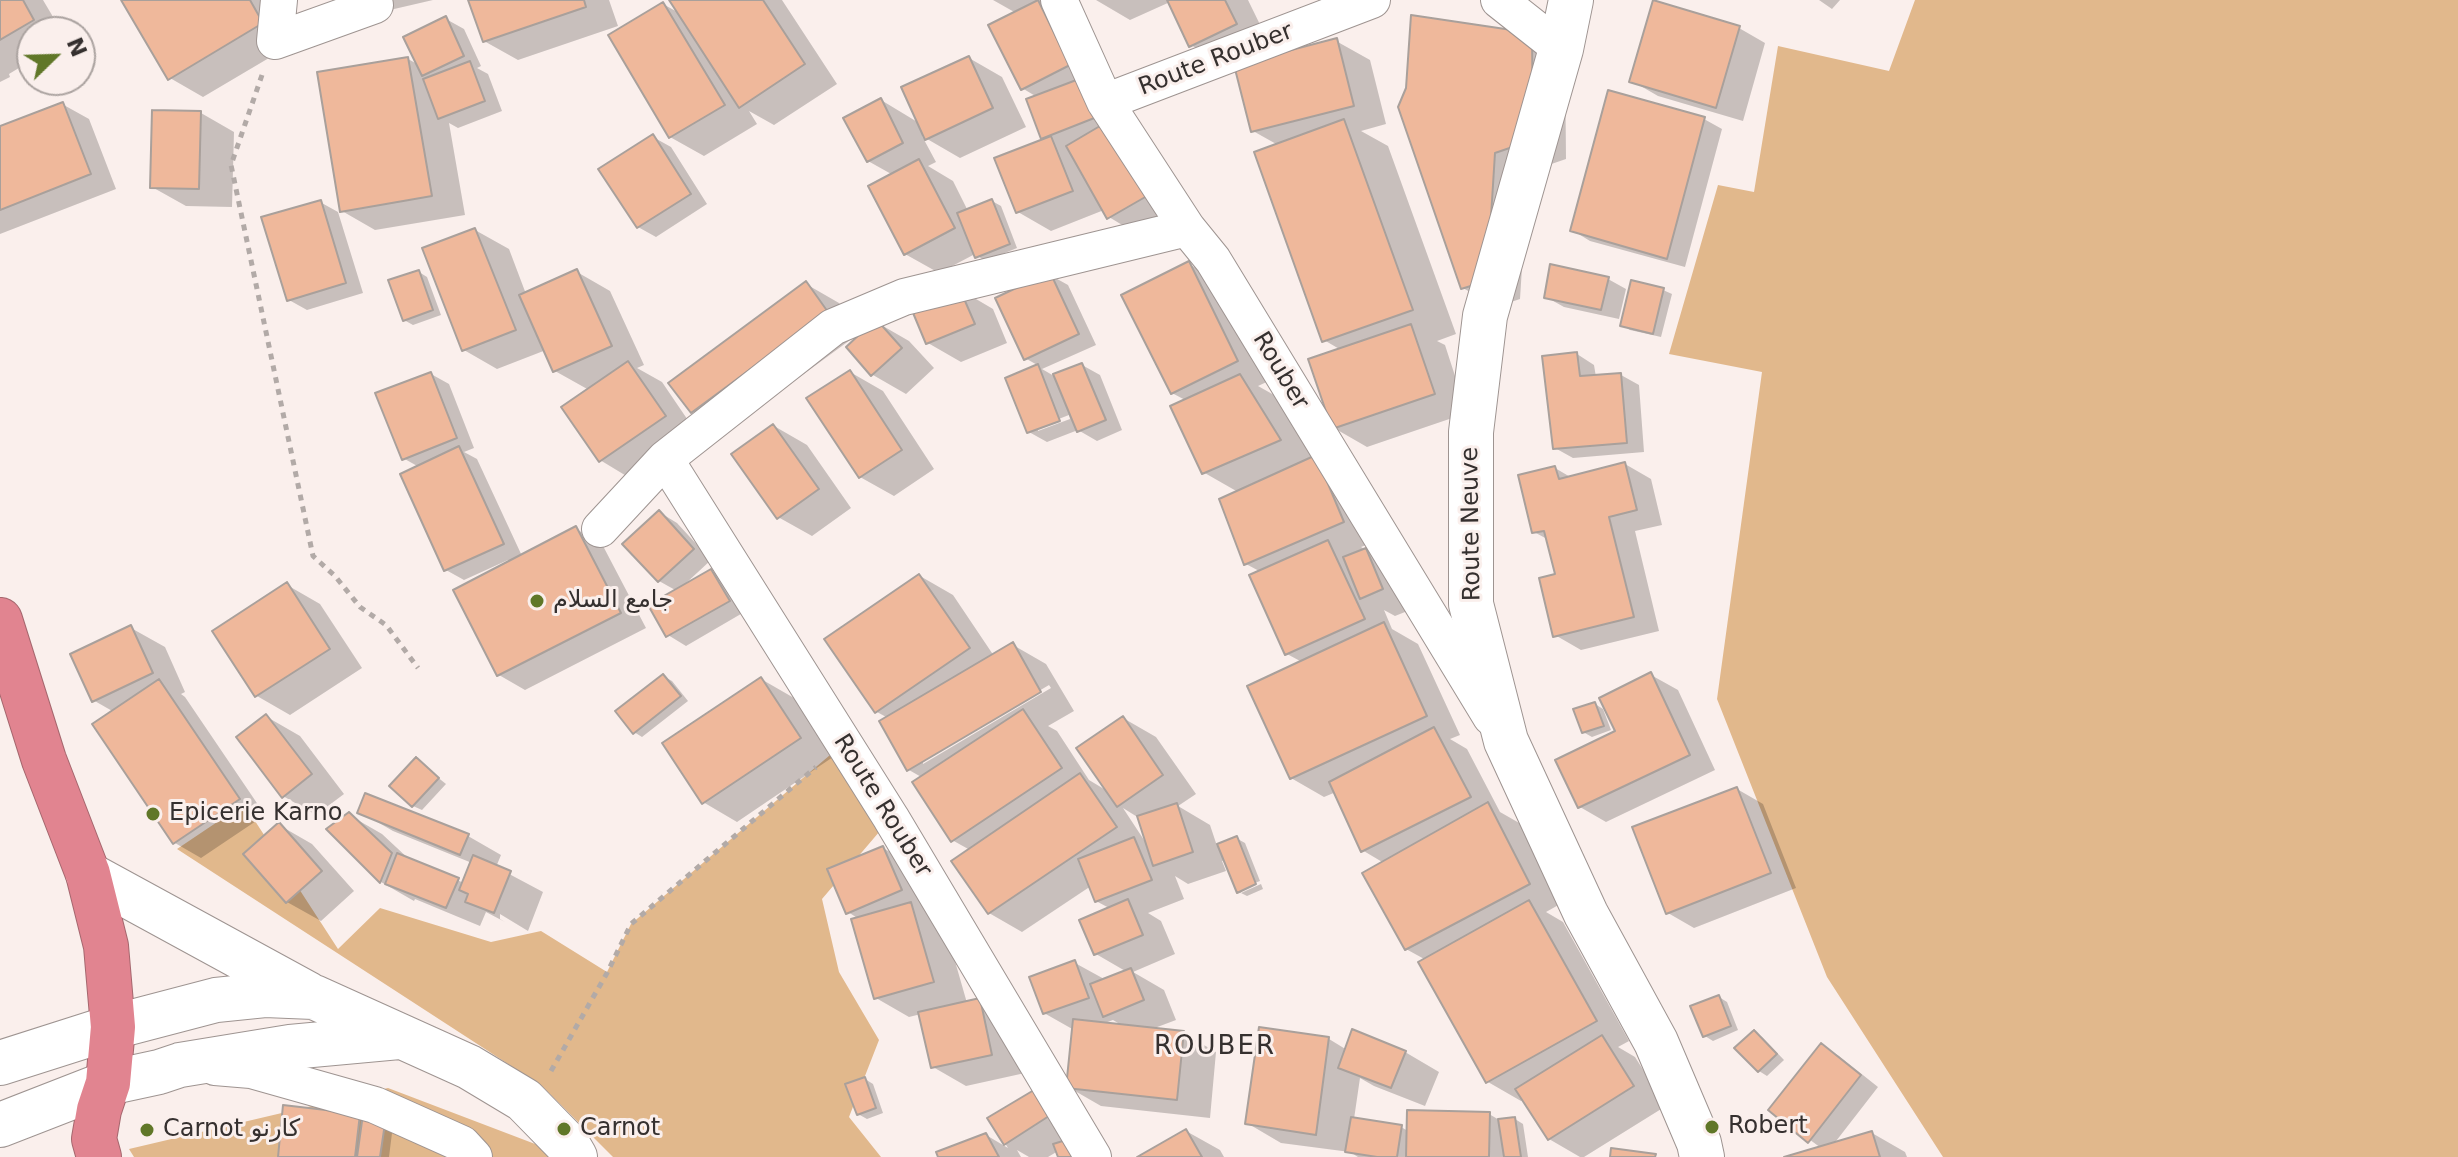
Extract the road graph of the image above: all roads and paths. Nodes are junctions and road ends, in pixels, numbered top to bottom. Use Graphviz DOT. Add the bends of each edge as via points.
graph roads {
  1 [pos="279,0"];
  2 [pos="1059,0"];
  3 [pos="1372,0"];
  4 [pos="1499,0"];
  5 [pos="1571,0"];
  6 [pos="375,5"];
  7 [pos="275,41"];
  8 [pos="1561,49"];
  9 [pos="1105,102"];
  10 [pos="1187,228"];
  11 [pos="665,459"];
  12 [pos="600,529"];
  13 [pos="0,620"];
  14 [pos="418,668"];
  15 [pos="1506,741"];
  16 [pos="843,744"];
  17 [pos="88,874"];
  18 [pos="314,997"];
  19 [pos="113,1027"];
  20 [pos="401,1036"];
  21 [pos="13,1058"];
  22 [pos="180,1065"];
  23 [pos="108,1083"];
  24 [pos="524,1100"];
  25 [pos="24,1117"];
  26 [pos="99,1157"];
  27 [pos="474,1157"];
  28 [pos="575,1157"];
  29 [pos="1093,1157"];
  30 [pos="1702,1157"];
  1 -- 7 [label="street"];
  2 -- 9 [label="street, Rouber"];
  3 -- 9 [label="street, Route Rouber"];
  4 -- 8 [label="street"];
  5 -- 8 [label="main road, Route Neuve"];
  6 -- 7 [label="street"];
  7 -- 14 [label="path" via="231,165 313,556 360,607 386,625"];
  8 -- 15 [label="main road, Route Neuve" via="1485,316 1471,432 1471,604"];
  9 -- 10 [label="street, Rouber"];
  10 -- 11 [label="street" via="904,297 833,327"];
  10 -- 15 [label="street, Rouber" via="1213,260"];
  11 -- 12 [label="street"];
  11 -- 16 [label="street, Route Rouber"];
  13 -- 17 [label="highway" via="44,760"];
  15 -- 30 [label="main road, Route Neuve" via="1586,914 1656,1042"];
  16 -- 24 [label="path" via="631,924 542,1086"];
  16 -- 29 [label="street, Route Rouber"];
  17 -- 18 [label="main road"];
  17 -- 19 [label="highway" via="106,946"];
  18 -- 19 [label="main road" via="216,1000"];
  18 -- 20 [label="main road"];
  19 -- 21 [label="main road"];
  19 -- 23 [label="highway"];
  20 -- 22 [label="main road"];
  20 -- 24 [label="main road"];
  21 -- 25 [label="main road"];
  22 -- 23 [label="main road"];
  22 -- 27 [label="street" via="251,1070 375,1105 462,1144"];
  23 -- 25 [label="main road"];
  23 -- 26 [label="highway" via="94,1139"];
  24 -- 28 [label="main road"];
}
